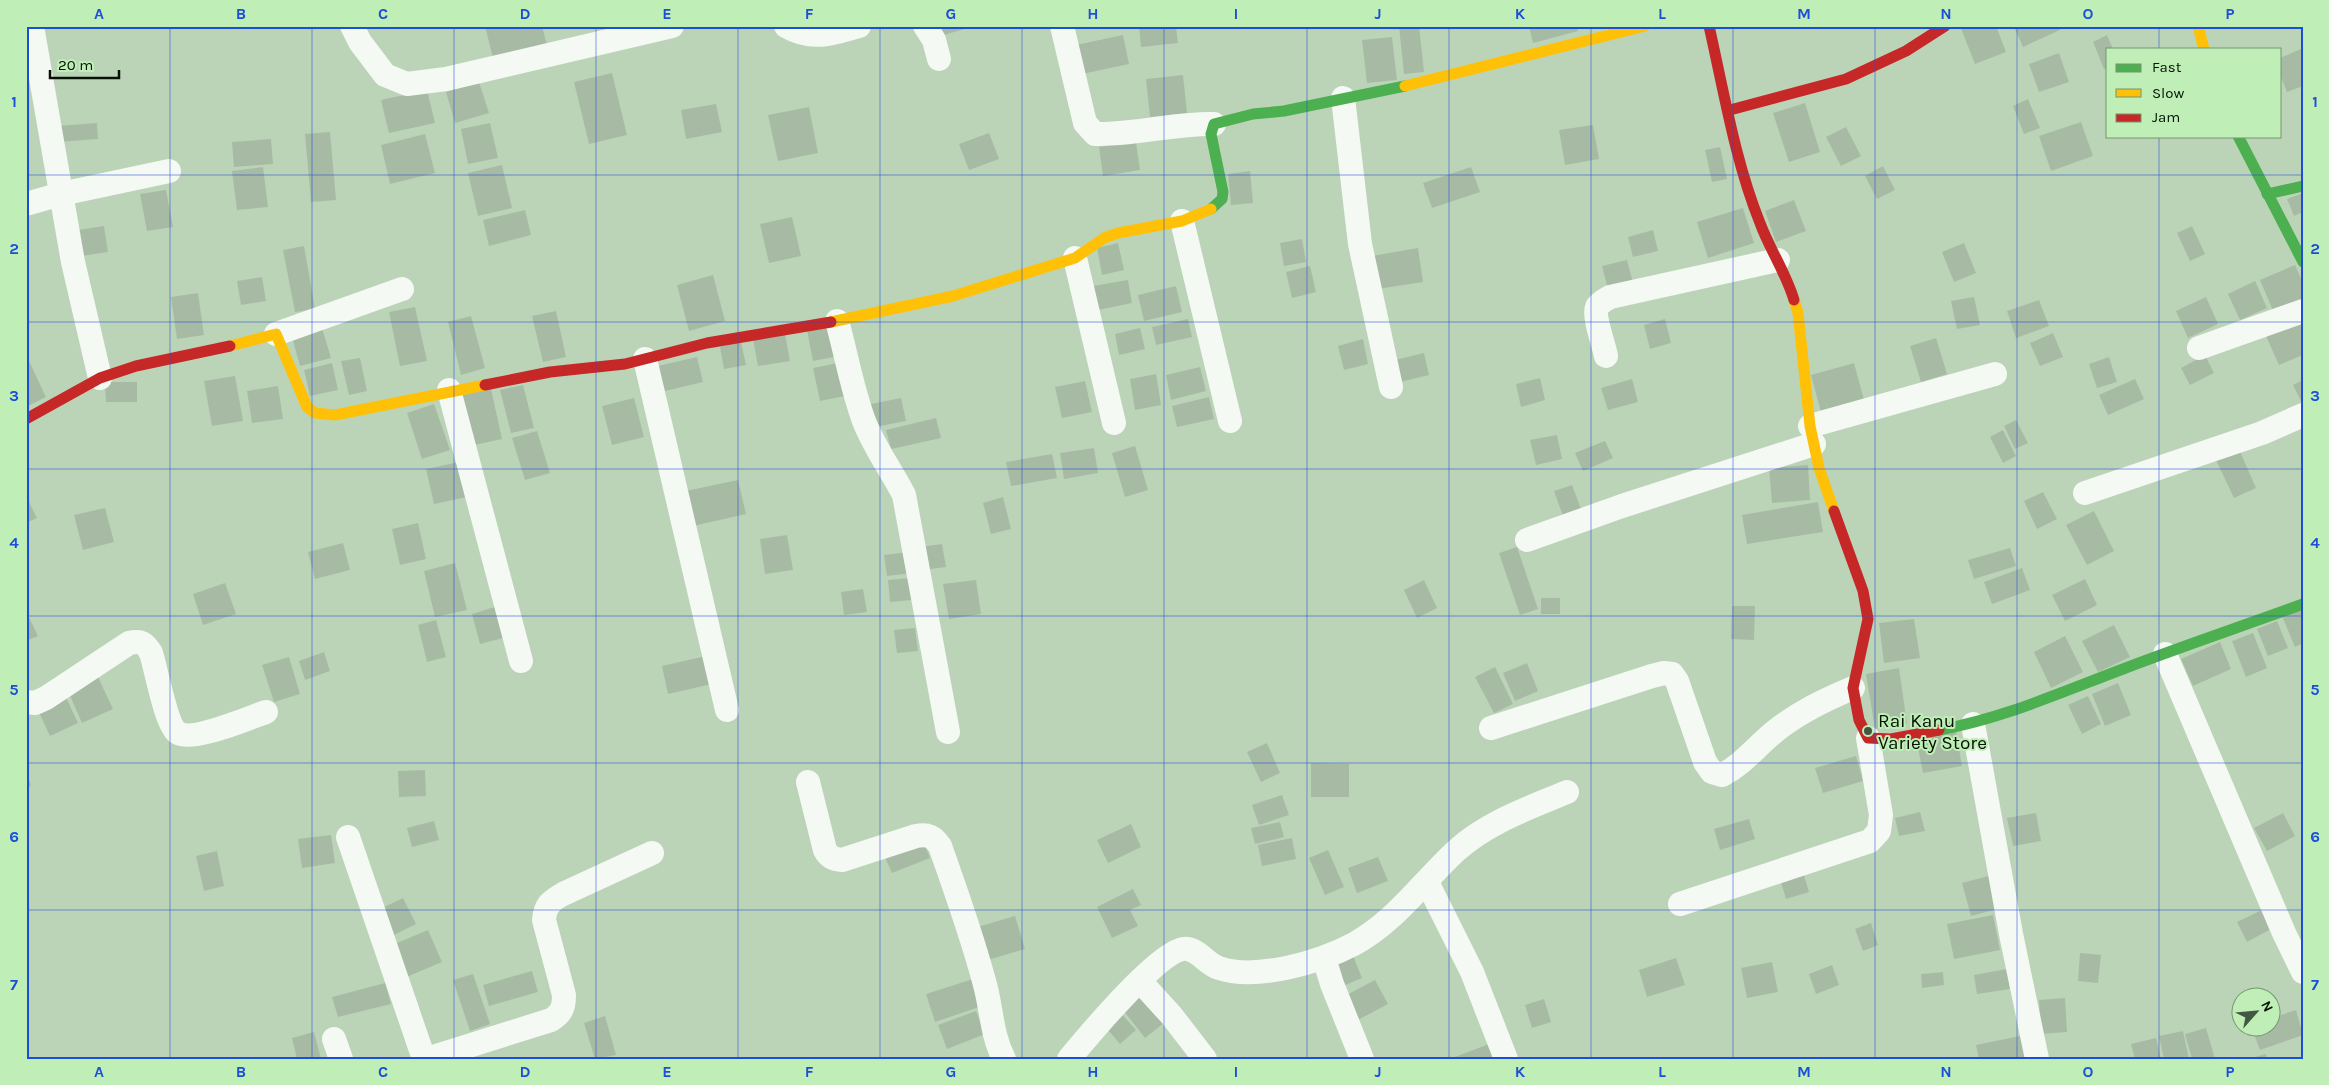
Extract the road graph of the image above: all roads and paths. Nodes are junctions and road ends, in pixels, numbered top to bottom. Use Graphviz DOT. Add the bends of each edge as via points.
graph roads {
  1 [pos="32,26"];
  2 [pos="352,26"];
  3 [pos="672,26"];
  4 [pos="786,26"];
  5 [pos="859,26"];
  6 [pos="925,26"];
  7 [pos="1062,26"];
  8 [pos="1645,26"];
  9 [pos="1709,26"];
  10 [pos="1945,26"];
  11 [pos="2198,26"];
  12 [pos="2204,48"];
  13 [pos="939,59"];
  14 [pos="1343,98"];
  15 [pos="1730,110"];
  16 [pos="1214,124"];
  17 [pos="2239,138"];
  18 [pos="169,171"];
  19 [pos="2303,186"];
  20 [pos="61,194"];
  21 [pos="2267,194"];
  22 [pos="26,204"];
  23 [pos="1182,221"];
  24 [pos="1076,258"];
  25 [pos="1778,260"];
  26 [pos="2303,262"];
  27 [pos="402,289"];
  28 [pos="2303,311"];
  29 [pos="837,321"];
  30 [pos="276,334"];
  31 [pos="2199,348"];
  32 [pos="1606,356"];
  33 [pos="645,359"];
  34 [pos="1995,374"];
  35 [pos="100,378"];
  36 [pos="1391,387"];
  37 [pos="449,390"];
  38 [pos="2303,416"];
  39 [pos="26,419"];
  40 [pos="1230,421"];
  41 [pos="1114,423"];
  42 [pos="1812,435"];
  43 [pos="2085,493"];
  44 [pos="1527,540"];
  45 [pos="2303,604"];
  46 [pos="2165,654"];
  47 [pos="521,661"];
  48 [pos="1853,688"];
  49 [pos="26,702"];
  50 [pos="726,710"];
  51 [pos="266,712"];
  52 [pos="1973,724"];
  53 [pos="1491,728"];
  54 [pos="948,732"];
  55 [pos="1868,738"];
  56 [pos="808,782"];
  57 [pos="1567,792"];
  58 [pos="348,837"];
  59 [pos="652,853"];
  60 [pos="1427,882"];
  61 [pos="1680,904"];
  62 [pos="1324,958"];
  63 [pos="2303,972"];
  64 [pos="1140,981"];
  65 [pos="426,1059"];
  66 [pos="1004,1059"];
  67 [pos="1069,1059"];
  68 [pos="1205,1059"];
  69 [pos="1362,1059"];
  70 [pos="1506,1059"];
  71 [pos="2037,1059"];
  1 -- 20 [label="street"];
  2 -- 3 [label="street" via="385,75 407,84 446,79"];
  4 -- 5 [label="street" via="810,36 828,36"];
  6 -- 13 [label="street" via="934,40"];
  7 -- 16 [label="street" via="1085,124 1096,134"];
  8 -- 14 [label="street" via="1426,82"];
  9 -- 15 [label="street"];
  10 -- 15 [label="street" via="1906,51 1846,79"];
  11 -- 12 [label="street"];
  14 -- 16 [label="street"];
  14 -- 36 [label="street" via="1360,244"];
  15 -- 25 [label="street" via="1742,169 1760,224"];
  16 -- 23 [label="street" via="1212,134 1222,199 1214,208"];
  17 -- 21 [label="street"];
  18 -- 20 [label="street"];
  19 -- 21 [label="street"];
  20 -- 22 [label="street"];
  20 -- 35 [label="street"];
  21 -- 26 [label="street"];
  23 -- 24 [label="street" via="1118,233 1104,238"];
  23 -- 40 [label="street"];
  24 -- 29 [label="street" via="953,296"];
  24 -- 41 [label="street"];
  25 -- 32 [label="street" via="1605,300 1596,309"];
  25 -- 42 [label="street" via="1789,282 1798,313"];
  27 -- 30 [label="street"];
  28 -- 31 [label="street"];
  29 -- 33 [label="street" via="732,338"];
  29 -- 54 [label="street" via="864,419 875,446 904,495"];
  30 -- 35 [label="street" via="136,366"];
  30 -- 37 [label="street" via="307,407 315,413 335,415"];
  33 -- 37 [label="street"];
  33 -- 50 [label="street"];
  34 -- 42 [label="street"];
  35 -- 39 [label="street"];
  37 -- 47 [label="street"];
  38 -- 43 [label="street"];
  42 -- 44 [label="street"];
  42 -- 48 [label="street" via="1819,468 1863,591 1868,619"];
  45 -- 46 [label="street"];
  46 -- 52 [label="street" via="2028,707"];
  46 -- 63 [label="street"];
  48 -- 53 [label="street" via="1795,716 1736,768 1722,775 1712,772 1705,762 1672,674 1652,676"];
  48 -- 55 [label="street" via="1859,720"];
  49 -- 51 [label="street" via="35,703 46,698 128,643 137,641 145,643 152,653 170,721 176,732 187,736"];
  52 -- 55 [label="street" via="1891,739"];
  52 -- 71 [label="street"];
  55 -- 61 [label="street" via="1881,815 1879,830 1870,841"];
  56 -- 66 [label="street" via="825,850 834,859 842,860 916,836 926,834 935,838 975,947 991,1006 992,1029"];
  57 -- 60 [label="street" via="1475,835"];
  58 -- 65 [label="street"];
  59 -- 65 [label="street" via="563,894 544,909 564,995 564,1006 559,1015"];
  60 -- 62 [label="street" via="1384,922 1355,943"];
  60 -- 70 [label="street" via="1472,972"];
  62 -- 64 [label="street" via="1286,967 1234,972 1216,968 1185,948 1168,956"];
  62 -- 69 [label="street"];
  64 -- 67 [label="street"];
  64 -- 68 [label="street"];
}
